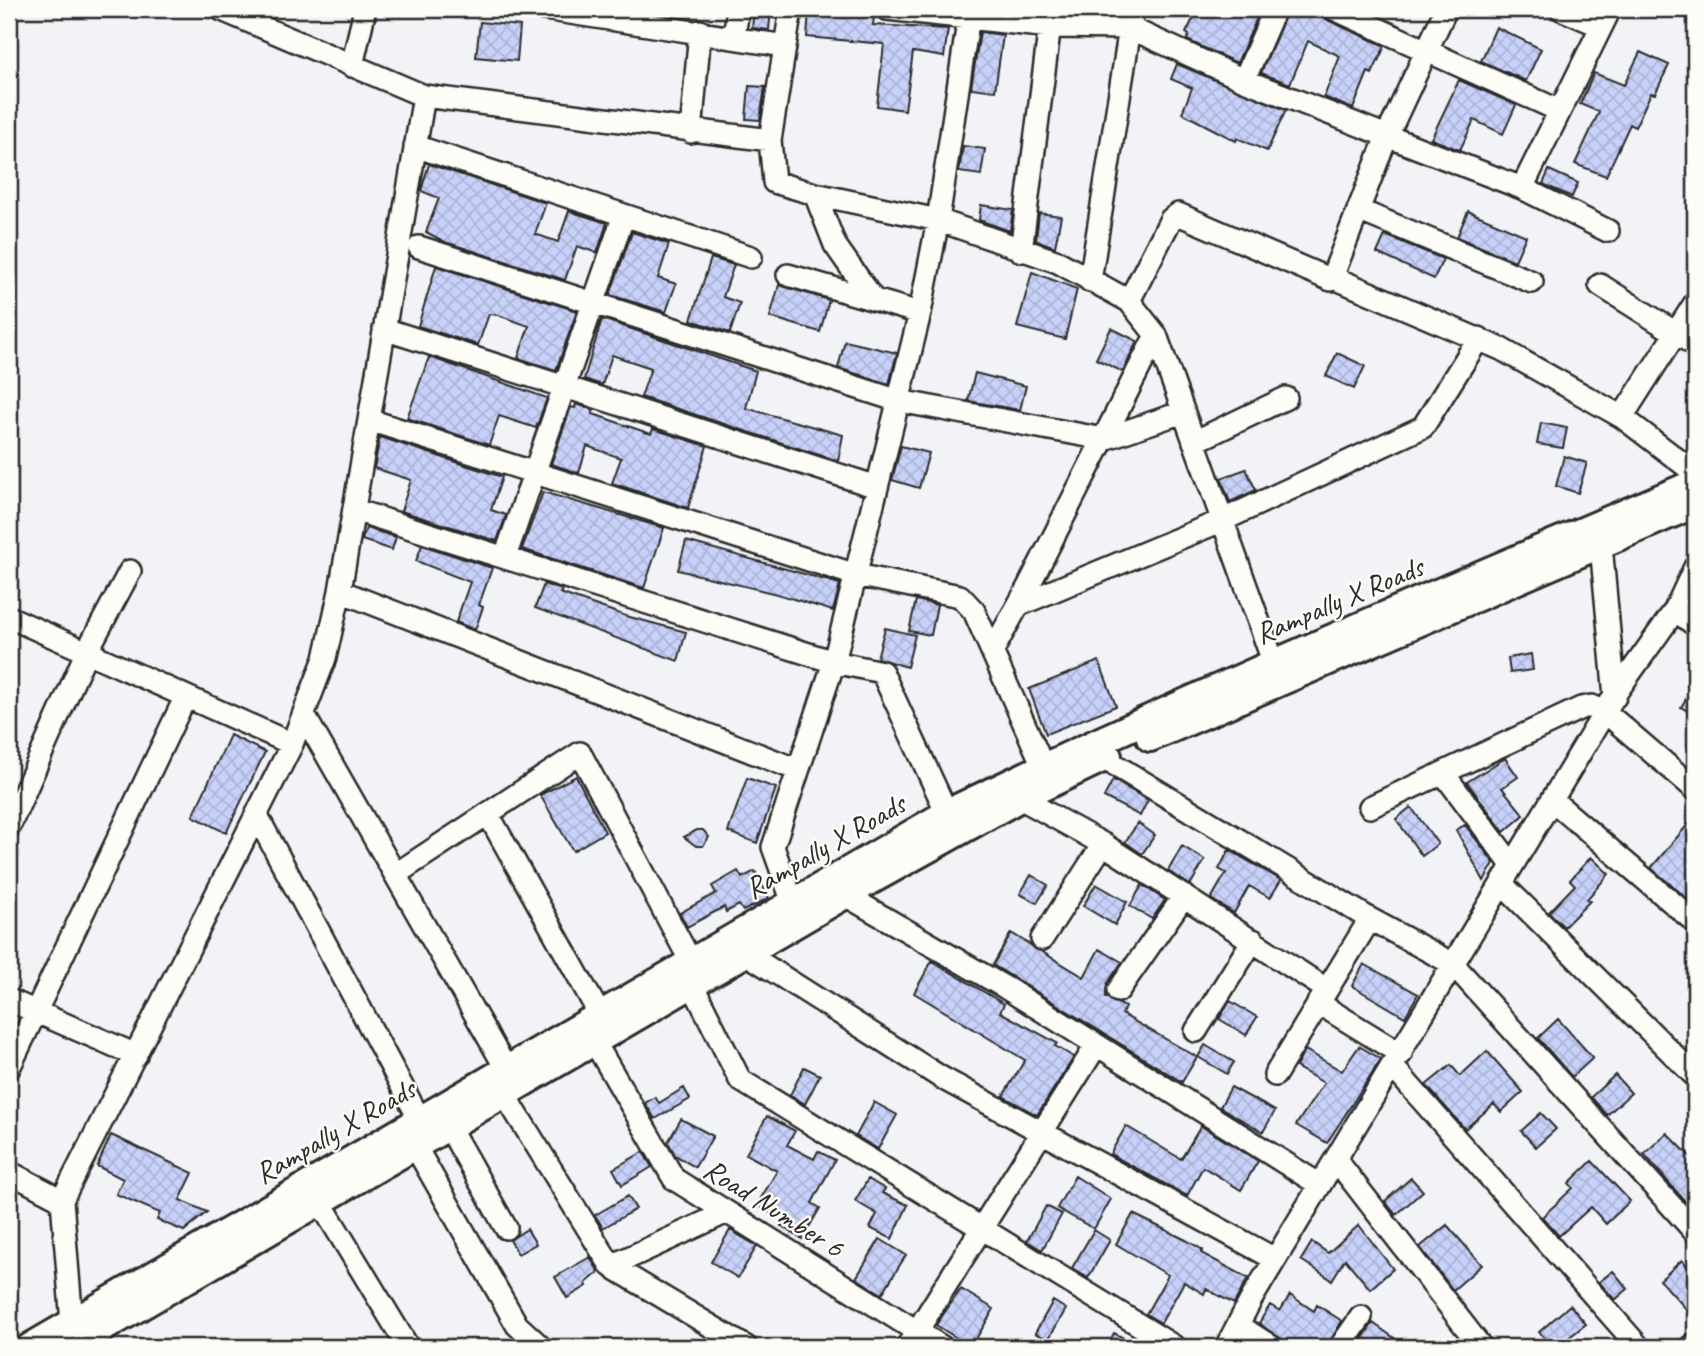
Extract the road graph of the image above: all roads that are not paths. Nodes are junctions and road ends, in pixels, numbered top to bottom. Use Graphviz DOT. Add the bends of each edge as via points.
graph roads {
  1 [pos="220,9"];
  2 [pos="365,9"];
  3 [pos="544,9"];
  4 [pos="738,9"];
  5 [pos="791,9"];
  6 [pos="887,9"];
  7 [pos="1275,9"];
  8 [pos="1334,9"];
  9 [pos="1446,9"];
  10 [pos="1562,9"];
  11 [pos="969,13"];
  12 [pos="256,16"];
  13 [pos="1605,17"];
  14 [pos="1051,18"];
  15 [pos="1132,18"];
  16 [pos="700,31"];
  17 [pos="734,37"];
  18 [pos="785,46"];
  19 [pos="1427,49"];
  20 [pos="352,66"];
  21 [pos="1244,80"];
  22 [pos="424,96"];
  23 [pos="1558,110"];
  24 [pos="691,132"];
  25 [pos="1387,136"];
  26 [pos="770,140"];
  27 [pos="415,146"];
  28 [pos="1522,188"];
  29 [pos="815,194"];
  30 [pos="1358,210"];
  31 [pos="624,215"];
  32 [pos="938,220"];
  33 [pos="1608,231"];
  34 [pos="419,247"];
  35 [pos="1021,251"];
  36 [pos="751,257"];
  37 [pos="788,275"];
  38 [pos="1332,277"];
  39 [pos="1090,281"];
  40 [pos="1532,282"];
  41 [pos="1600,285"];
  42 [pos="873,299"];
  43 [pos="1129,301"];
  44 [pos="593,303"];
  45 [pos="1695,303"];
  46 [pos="920,313"];
  47 [pos="384,329"];
  48 [pos="1675,332"];
  49 [pos="1156,335"];
  50 [pos="1479,338"];
  51 [pos="1695,345"];
  52 [pos="564,386"];
  53 [pos="1286,398"];
  54 [pos="899,401"];
  55 [pos="1183,412"];
  56 [pos="1622,417"];
  57 [pos="369,420"];
  58 [pos="1104,439"];
  59 [pos="1194,442"];
  60 [pos="534,473"];
  61 [pos="1695,473"];
  62 [pos="1695,483"];
  63 [pos="877,487"];
  64 [pos="1695,504"];
  65 [pos="354,510"];
  66 [pos="1221,521"];
  67 [pos="1601,545"];
  68 [pos="505,557"];
  69 [pos="1695,566"];
  70 [pos="130,571"];
  71 [pos="856,575"];
  72 [pos="340,591"];
  73 [pos="1018,605"];
  74 [pos="1675,610"];
  75 [pos="9,617"];
  76 [pos="1695,625"];
  77 [pos="993,650"];
  78 [pos="86,653"];
  79 [pos="834,662"];
  80 [pos="1274,664"];
  81 [pos="185,698"];
  82 [pos="1610,704"];
  83 [pos="304,717"];
  84 [pos="292,744"];
  85 [pos="1103,758"];
  86 [pos="1043,766"];
  87 [pos="798,770"];
  88 [pos="1444,774"];
  89 [pos="1695,789"];
  90 [pos="1020,799"];
  91 [pos="1552,800"];
  92 [pos="1370,807"];
  93 [pos="947,813"];
  94 [pos="488,814"];
  95 [pos="257,816"];
  96 [pos="9,827"];
  97 [pos="1103,844"];
  98 [pos="1512,864"];
  99 [pos="396,874"];
  100 [pos="1502,884"];
  101 [pos="845,895"];
  102 [pos="1184,896"];
  103 [pos="793,902"];
  104 [pos="1693,916"];
  105 [pos="1370,919"];
  106 [pos="1042,939"];
  107 [pos="1253,940"];
  108 [pos="745,953"];
  109 [pos="1453,964"];
  110 [pos="691,973"];
  111 [pos="1118,991"];
  112 [pos="1322,996"];
  113 [pos="9,1000"];
  114 [pos="37,1012"];
  115 [pos="597,1028"];
  116 [pos="1196,1031"];
  117 [pos="1096,1046"];
  118 [pos="136,1055"];
  119 [pos="1397,1060"];
  120 [pos="9,1068"];
  121 [pos="1275,1075"];
  122 [pos="1695,1076"];
  123 [pos="506,1082"];
  124 [pos="449,1127"];
  125 [pos="418,1133"];
  126 [pos="1041,1134"];
  127 [pos="1337,1161"];
  128 [pos="9,1172"];
  129 [pos="1320,1185"];
  130 [pos="62,1200"];
  131 [pos="320,1202"];
  132 [pos="725,1213"];
  133 [pos="506,1228"];
  134 [pos="982,1229"];
  135 [pos="1695,1232"];
  136 [pos="1275,1259"];
  137 [pos="611,1266"];
  138 [pos="1361,1317"];
  139 [pos="1238,1325"];
  140 [pos="718,1340"];
  141 [pos="912,1340"];
  142 [pos="80,1342"];
  143 [pos="30,1347"];
  144 [pos="408,1347"];
  145 [pos="541,1347"];
  146 [pos="746,1347"];
  147 [pos="942,1347"];
  148 [pos="1175,1347"];
  149 [pos="1226,1347"];
  150 [pos="1272,1347"];
  151 [pos="1340,1347"];
  152 [pos="1481,1347"];
  153 [pos="1639,1347"];
  1 -- 12 [label="street"];
  2 -- 20 [label="street"];
  3 -- 16 [label="street"];
  4 -- 17 [label="street"];
  5 -- 18 [label="street"];
  6 -- 11 [label="street"];
  7 -- 21 [label="street"];
  8 -- 19 [label="street"];
  9 -- 19 [label="street"];
  10 -- 13 [label="street"];
  11 -- 14 [label="street"];
  11 -- 32 [label="street"];
  12 -- 20 [label="street"];
  13 -- 23 [label="street"];
  14 -- 15 [label="street"];
  14 -- 35 [label="street"];
  15 -- 21 [label="street"];
  15 -- 39 [label="street"];
  16 -- 17 [label="street"];
  16 -- 24 [label="street"];
  17 -- 18 [label="street"];
  18 -- 26 [label="street"];
  19 -- 23 [label="street"];
  19 -- 25 [label="street"];
  20 -- 22 [label="street"];
  21 -- 25 [label="street"];
  22 -- 24 [label="street"];
  22 -- 27 [label="street"];
  23 -- 28 [label="street"];
  24 -- 26 [label="street"];
  25 -- 28 [label="street"];
  25 -- 30 [label="street"];
  26 -- 29 [label="street" via="774,182"];
  27 -- 31 [label="street"];
  27 -- 47 [label="street"];
  28 -- 33 [label="street"];
  29 -- 32 [label="street"];
  29 -- 42 [label="street" via="835,245"];
  30 -- 38 [label="street"];
  30 -- 40 [label="street"];
  31 -- 36 [label="street"];
  31 -- 44 [label="street"];
  32 -- 35 [label="street"];
  32 -- 46 [label="street"];
  34 -- 44 [label="street"];
  35 -- 39 [label="street" via="1058,262"];
  37 -- 42 [label="street"];
  38 -- 43 [label="street" via="1300,269 1178,214 1171,219"];
  38 -- 50 [label="street"];
  39 -- 43 [label="street"];
  41 -- 48 [label="street"];
  42 -- 46 [label="street"];
  43 -- 49 [label="street"];
  44 -- 52 [label="street"];
  44 -- 54 [label="street"];
  45 -- 48 [label="street"];
  46 -- 54 [label="street"];
  47 -- 52 [label="street"];
  47 -- 57 [label="street"];
  48 -- 51 [label="street"];
  48 -- 56 [label="street"];
  49 -- 55 [label="street"];
  49 -- 58 [label="street"];
  50 -- 56 [label="street"];
  50 -- 66 [label="street" via="1423,427"];
  52 -- 60 [label="street"];
  52 -- 63 [label="street"];
  53 -- 59 [label="street"];
  54 -- 58 [label="street"];
  54 -- 63 [label="street"];
  55 -- 58 [label="street"];
  55 -- 59 [label="street"];
  56 -- 61 [label="street"];
  57 -- 60 [label="street"];
  57 -- 65 [label="street"];
  58 -- 73 [label="street"];
  59 -- 66 [label="street"];
  60 -- 68 [label="street"];
  60 -- 71 [label="street"];
  62 -- 80 [label="main road, Rampally X Roads"];
  63 -- 71 [label="street"];
  64 -- 67 [label="main road"];
  65 -- 68 [label="street"];
  65 -- 72 [label="street"];
  66 -- 73 [label="street"];
  66 -- 80 [label="street"];
  67 -- 82 [label="street"];
  67 -- 85 [label="main road"];
  68 -- 79 [label="street"];
  69 -- 74 [label="street"];
  70 -- 78 [label="street"];
  71 -- 77 [label="street" via="960,596 974,611"];
  71 -- 79 [label="street"];
  72 -- 83 [label="street" via="325,658"];
  72 -- 87 [label="street"];
  73 -- 77 [label="street"];
  74 -- 76 [label="street"];
  74 -- 82 [label="street"];
  75 -- 78 [label="street"];
  77 -- 86 [label="street"];
  78 -- 81 [label="street"];
  78 -- 96 [label="street"];
  79 -- 87 [label="street"];
  79 -- 93 [label="street" via="882,672"];
  80 -- 86 [label="main road, Rampally X Roads"];
  81 -- 84 [label="street"];
  81 -- 114 [label="street"];
  82 -- 88 [label="street" via="1581,708"];
  82 -- 89 [label="street"];
  82 -- 91 [label="street"];
  83 -- 84 [label="street"];
  83 -- 99 [label="street"];
  84 -- 95 [label="street"];
  85 -- 90 [label="main road"];
  85 -- 105 [label="street"];
  86 -- 93 [label="main road, Rampally X Roads"];
  87 -- 103 [label="street" via="772,847"];
  88 -- 92 [label="street"];
  88 -- 98 [label="street"];
  90 -- 97 [label="street"];
  90 -- 101 [label="main road"];
  91 -- 98 [label="street"];
  91 -- 104 [label="street"];
  93 -- 103 [label="main road, Rampally X Roads"];
  94 -- 99 [label="street"];
  94 -- 110 [label="street" via="580,753"];
  94 -- 115 [label="street, Road Number 6"];
  95 -- 118 [label="street"];
  95 -- 125 [label="street"];
  97 -- 102 [label="street"];
  97 -- 106 [label="street"];
  98 -- 100 [label="street"];
  99 -- 123 [label="street"];
  100 -- 109 [label="street"];
  100 -- 122 [label="street"];
  101 -- 108 [label="main road"];
  101 -- 117 [label="street"];
  102 -- 107 [label="street"];
  102 -- 111 [label="street"];
  103 -- 110 [label="main road, Rampally X Roads"];
  105 -- 109 [label="street"];
  105 -- 112 [label="street"];
  107 -- 112 [label="street"];
  107 -- 116 [label="street"];
  108 -- 110 [label="main road"];
  108 -- 126 [label="street" via="942,1078"];
  109 -- 119 [label="street"];
  109 -- 135 [label="street"];
  110 -- 115 [label="main road"];
  110 -- 134 [label="street" via="740,1080"];
  112 -- 119 [label="street"];
  112 -- 121 [label="street"];
  113 -- 114 [label="street"];
  114 -- 118 [label="street"];
  114 -- 120 [label="street"];
  115 -- 123 [label="main road"];
  115 -- 132 [label="street, Road Number 6" via="674,1180"];
  117 -- 126 [label="street"];
  117 -- 129 [label="street"];
  118 -- 130 [label="street"];
  119 -- 127 [label="street"];
  119 -- 153 [label="street"];
  123 -- 124 [label="main road"];
  123 -- 125 [label="main road, Rampally X Roads"];
  123 -- 137 [label="street"];
  124 -- 125 [label="main road"];
  124 -- 133 [label="street"];
  125 -- 131 [label="main road"];
  125 -- 142 [label="main road, Rampally X Roads"];
  125 -- 145 [label="street" via="517,1325"];
  126 -- 134 [label="street"];
  126 -- 136 [label="street"];
  127 -- 129 [label="street"];
  127 -- 152 [label="street"];
  128 -- 130 [label="street"];
  129 -- 136 [label="street"];
  130 -- 142 [label="street"];
  131 -- 142 [label="main road"];
  131 -- 144 [label="street"];
  132 -- 137 [label="street"];
  132 -- 141 [label="street, Road Number 6"];
  134 -- 141 [label="street"];
  134 -- 148 [label="street"];
  136 -- 139 [label="street"];
  137 -- 140 [label="street"];
  138 -- 151 [label="street"];
  139 -- 149 [label="street"];
  139 -- 150 [label="street"];
  140 -- 146 [label="street"];
  141 -- 147 [label="street, Road Number 6"];
  142 -- 143 [label="main road, Rampally X Roads"];
}
